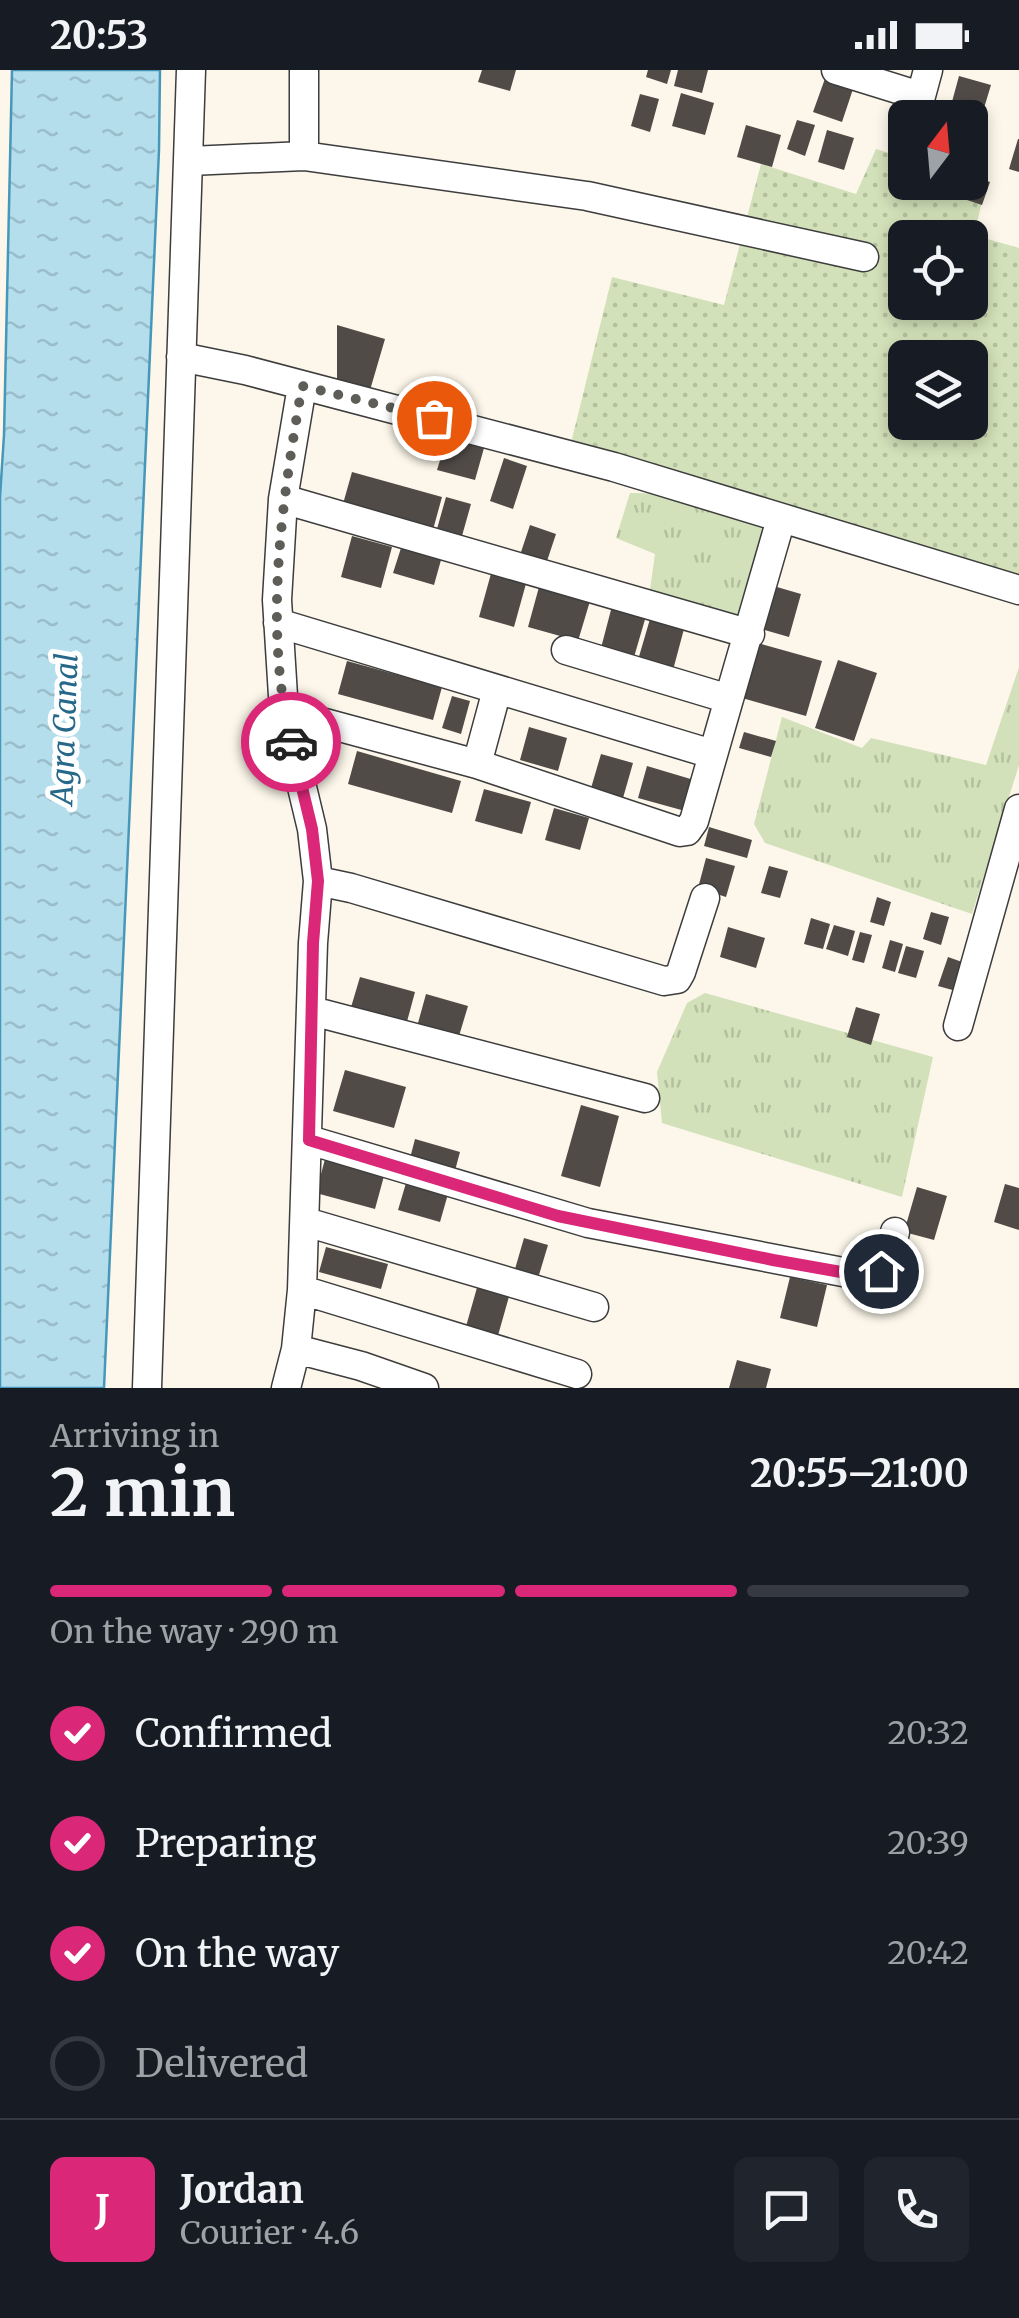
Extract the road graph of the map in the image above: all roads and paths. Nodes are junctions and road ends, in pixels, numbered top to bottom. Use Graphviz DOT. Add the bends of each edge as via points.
graph roads {
  1 [pos="191,70"];
  2 [pos="304,70"];
  3 [pos="836,70"];
  4 [pos="921,94"];
  5 [pos="304,156"];
  6 [pos="190,162"];
  7 [pos="864,257"];
  8 [pos="182,357"];
  9 [pos="302,386"];
  10 [pos="283,499"];
  11 [pos="781,519"];
  12 [pos="1019,590"];
  13 [pos="278,623"];
  14 [pos="750,634"];
  15 [pos="566,650"];
  16 [pos="497,690"];
  17 [pos="729,699"];
  18 [pos="284,712"];
  19 [pos="712,754"];
  20 [pos="476,764"];
  21 [pos="1019,809"];
  22 [pos="318,881"];
  23 [pos="706,898"];
  24 [pos="312,1012"];
  25 [pos="958,1026"];
  26 [pos="645,1098"];
  27 [pos="309,1140"];
  28 [pos="306,1222"];
  29 [pos="896,1232"];
  30 [pos="302,1290"];
  31 [pos="594,1306"];
  32 [pos="296,1350"];
  33 [pos="577,1374"];
  34 [pos="146,1388"];
  35 [pos="286,1388"];
  36 [pos="424,1388"];
  1 -- 6 [label="street"];
  2 -- 5 [label="street"];
  3 -- 4 [label="street"];
  5 -- 6 [label="street"];
  5 -- 7 [label="street" via="587,196"];
  6 -- 8 [label="street"];
  8 -- 9 [label="street"];
  8 -- 34 [label="street"];
  9 -- 10 [label="street"];
  9 -- 11 [label="street" via="614,467"];
  10 -- 13 [label="street"];
  10 -- 14 [label="street"];
  11 -- 12 [label="street"];
  11 -- 14 [label="street"];
  13 -- 16 [label="street"];
  13 -- 18 [label="street"];
  14 -- 17 [label="street"];
  15 -- 17 [label="street"];
  16 -- 19 [label="street"];
  16 -- 20 [label="street"];
  17 -- 19 [label="street"];
  18 -- 20 [label="street"];
  18 -- 22 [label="street"];
  19 -- 20 [label="street" via="694,821 680,832"];
  21 -- 25 [label="street"];
  22 -- 23 [label="street" via="664,981 682,972"];
  22 -- 24 [label="street"];
  24 -- 26 [label="street"];
  24 -- 27 [label="street"];
  27 -- 28 [label="street"];
  27 -- 29 [label="street" via="558,1216 869,1277 885,1265"];
  28 -- 30 [label="street"];
  28 -- 31 [label="street"];
  30 -- 32 [label="street"];
  30 -- 33 [label="street"];
  32 -- 35 [label="street"];
  32 -- 36 [label="street"];
}
